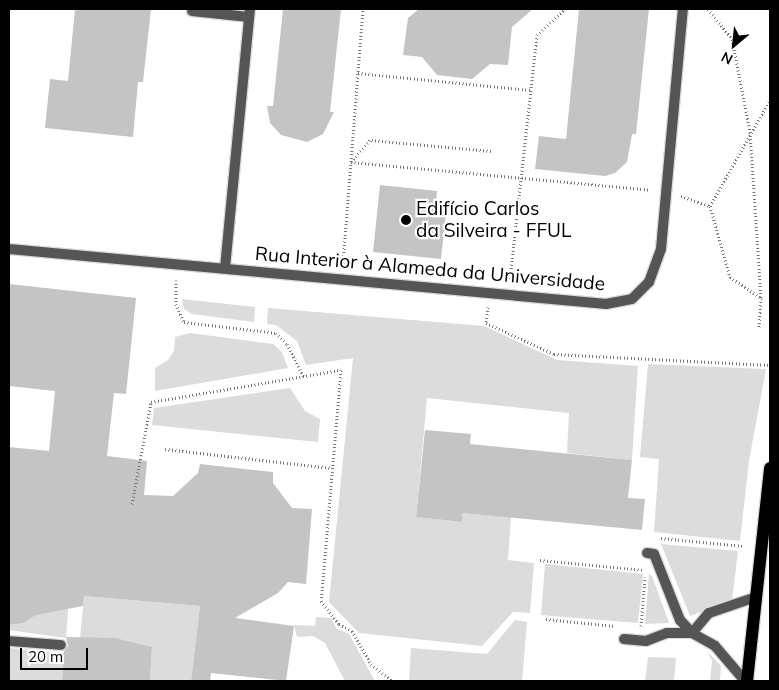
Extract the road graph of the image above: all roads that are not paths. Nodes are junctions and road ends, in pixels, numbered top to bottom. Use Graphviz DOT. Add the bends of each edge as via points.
graph roads {
  1 [pos="683,9"];
  2 [pos="192,11"];
  3 [pos="214,11"];
  4 [pos="250,13"];
  5 [pos="9,249"];
  6 [pos="225,268"];
  7 [pos="770,468"];
  8 [pos="647,553"];
  9 [pos="756,597"];
  10 [pos="692,633"];
  11 [pos="624,639"];
  12 [pos="9,641"];
  13 [pos="61,645"];
  14 [pos="746,681"];
  1 -- 6 [label="street, Rua Interior à Alameda da Universidade" via="661,249 649,282 632,298 606,304"];
  2 -- 3 [label="street"];
  3 -- 4 [label="street"];
  4 -- 6 [label="street"];
  5 -- 6 [label="street, Rua Interior à Alameda da Universidade"];
  7 -- 9 [label="main road"];
  8 -- 10 [label="street" via="654,554 680,620"];
  9 -- 10 [label="street" via="709,613"];
  9 -- 14 [label="main road"];
  10 -- 11 [label="street" via="667,633 646,641"];
  10 -- 14 [label="street" via="715,646"];
  12 -- 13 [label="street"];
}
